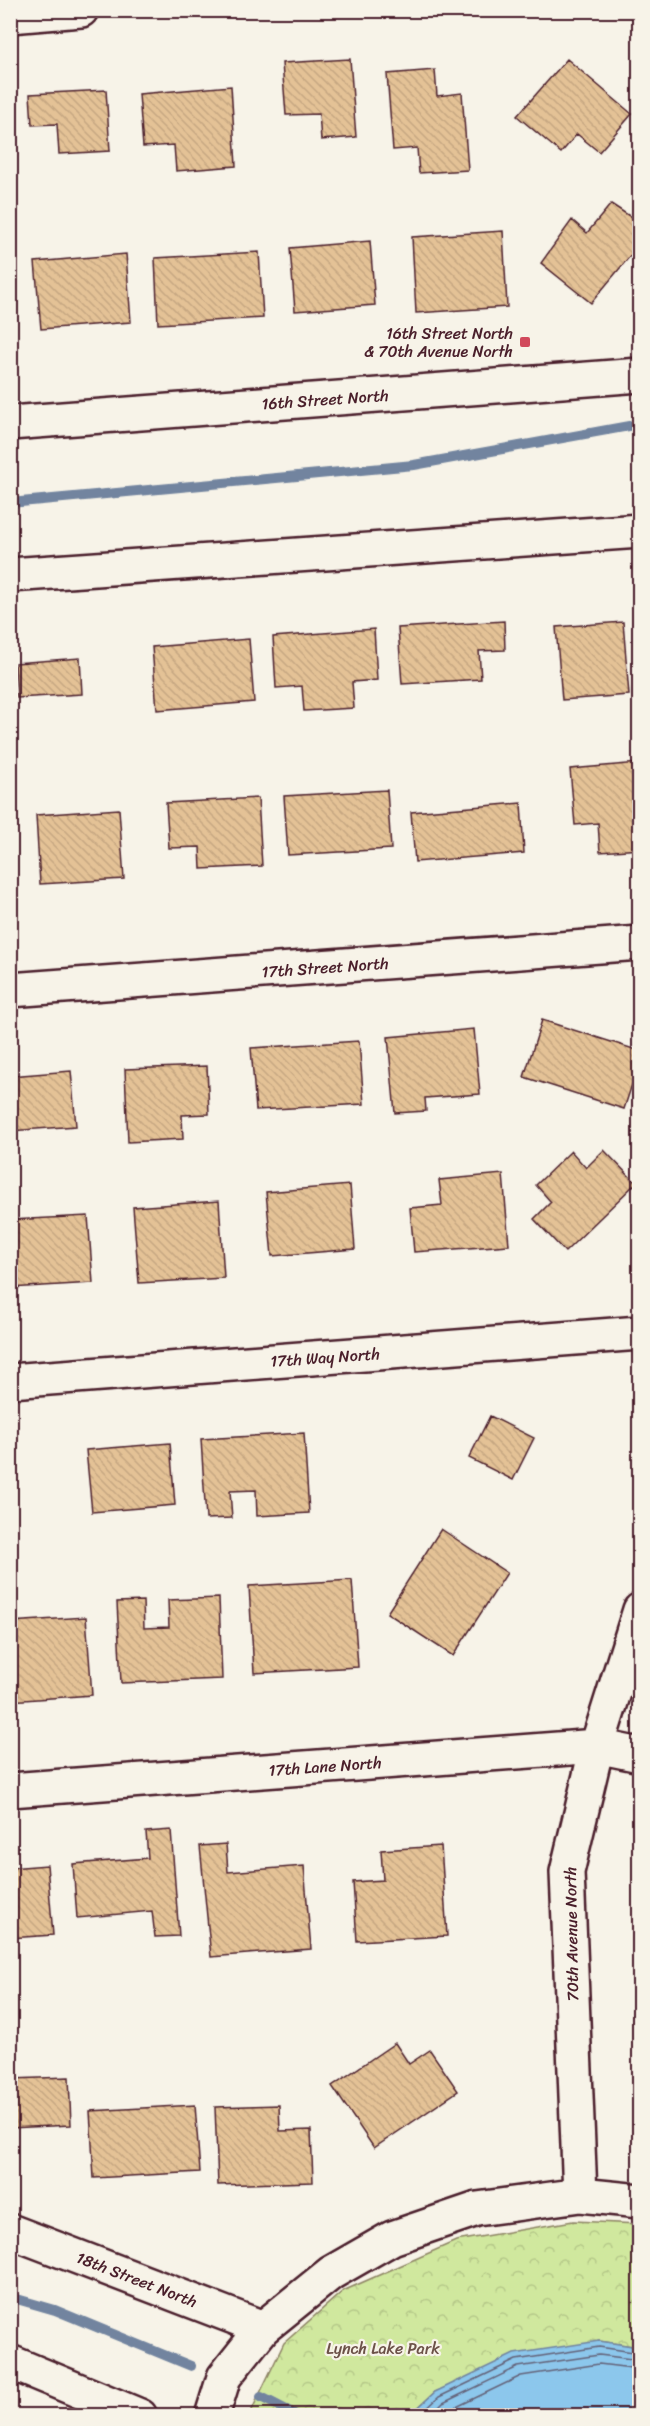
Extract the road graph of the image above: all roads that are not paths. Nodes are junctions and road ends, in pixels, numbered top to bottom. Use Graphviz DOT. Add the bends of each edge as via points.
graph roads {
  1 [pos="81,10"];
  2 [pos="10,16"];
  3 [pos="639,375"];
  4 [pos="10,423"];
  5 [pos="639,531"];
  6 [pos="10,575"];
  7 [pos="639,943"];
  8 [pos="10,990"];
  9 [pos="639,1333"];
  10 [pos="10,1381"];
  11 [pos="639,1610"];
  12 [pos="597,1746"];
  13 [pos="639,1755"];
  14 [pos="10,1790"];
  15 [pos="580,2195"];
  16 [pos="639,2201"];
  17 [pos="10,2231"];
  18 [pos="263,2328"];
  19 [pos="10,2362"];
  20 [pos="140,2415"];
  21 [pos="212,2415"];
  1 -- 2 [label="street"];
  3 -- 4 [label="street, 16th Street North"];
  5 -- 6 [label="street"];
  7 -- 8 [label="street, 17th Street North"];
  9 -- 10 [label="street, 17th Way North"];
  11 -- 12 [label="street, 70th Avenue North"];
  12 -- 13 [label="street, 17th Lane North"];
  12 -- 14 [label="street, 17th Lane North"];
  12 -- 15 [label="street, 70th Avenue North" via="567,1872"];
  15 -- 16 [label="street"];
  15 -- 18 [label="street" via="477,2209 392,2238 331,2273"];
  17 -- 18 [label="street, 18th Street North"];
  18 -- 21 [label="street" via="224,2377"];
  19 -- 20 [label="street"];
}
